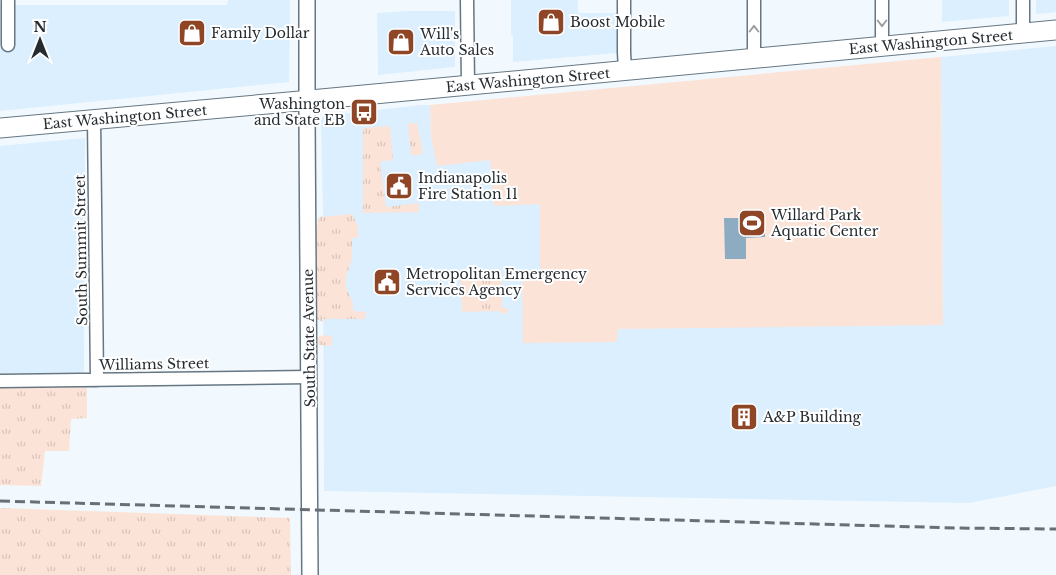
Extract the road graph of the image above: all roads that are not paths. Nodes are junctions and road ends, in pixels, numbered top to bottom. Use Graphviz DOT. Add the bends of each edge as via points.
graph roads {
  1 [pos="8,0"];
  2 [pos="307,0"];
  3 [pos="467,0"];
  4 [pos="624,0"];
  5 [pos="754,0"];
  6 [pos="882,0"];
  7 [pos="1023,0"];
  8 [pos="1056,30"];
  9 [pos="1023,33"];
  10 [pos="8,45"];
  11 [pos="882,46"];
  12 [pos="754,58"];
  13 [pos="625,71"];
  14 [pos="468,85"];
  15 [pos="308,101"];
  16 [pos="94,120"];
  17 [pos="0,128"];
  18 [pos="309,377"];
  19 [pos="97,380"];
  20 [pos="0,381"];
  21 [pos="310,575"];
  1 -- 10 [label="street"];
  2 -- 15 [label="street, South State Avenue"];
  3 -- 14 [label="street"];
  4 -- 13 [label="street"];
  12 -- 5 [label="street, one-way"];
  6 -- 11 [label="street, one-way"];
  7 -- 9 [label="street"];
  8 -- 9 [label="main road, East Washington Street"];
  9 -- 11 [label="main road, East Washington Street"];
  11 -- 12 [label="main road, East Washington Street"];
  12 -- 13 [label="main road, East Washington Street"];
  13 -- 14 [label="main road, East Washington Street"];
  14 -- 15 [label="main road, East Washington Street"];
  15 -- 16 [label="main road, East Washington Street"];
  15 -- 18 [label="street, South State Avenue"];
  16 -- 17 [label="main road, East Washington Street"];
  16 -- 19 [label="street, South Summit Street"];
  18 -- 19 [label="street, Williams Street"];
  18 -- 21 [label="street, South State Avenue"];
  19 -- 20 [label="street, Williams Street"];
}
